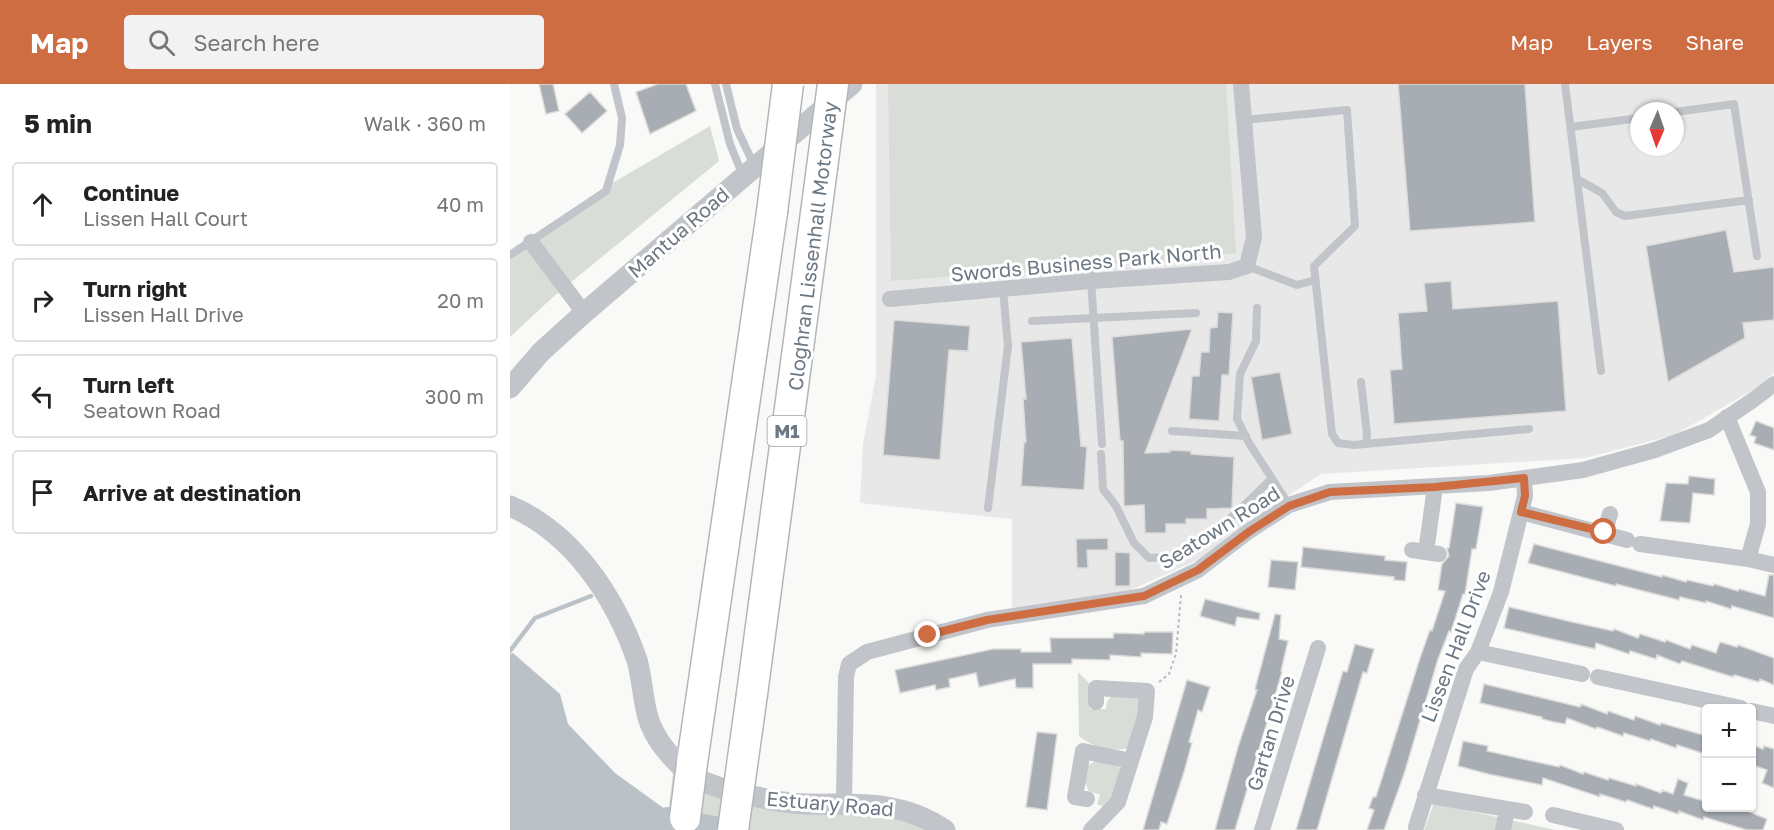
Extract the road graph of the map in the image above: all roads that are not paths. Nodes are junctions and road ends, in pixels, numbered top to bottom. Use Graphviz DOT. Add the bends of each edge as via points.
graph roads {
  1 [pos="614,84"];
  2 [pos="715,84"];
  3 [pos="726,84"];
  4 [pos="788,84"];
  5 [pos="833,84"];
  6 [pos="852,84"];
  7 [pos="1241,84"];
  8 [pos="1565,84"];
  9 [pos="1684,111"];
  10 [pos="1630,118"];
  11 [pos="1244,120"];
  12 [pos="1571,127"];
  13 [pos="749,171"];
  14 [pos="1577,179"];
  15 [pos="1749,200"];
  16 [pos="531,242"];
  17 [pos="510,255"];
  18 [pos="1757,256"];
  19 [pos="1247,266"];
  20 [pos="1090,273"];
  21 [pos="1315,280"];
  22 [pos="1003,289"];
  23 [pos="890,299"];
  24 [pos="1257,308"];
  25 [pos="584,313"];
  26 [pos="1196,313"];
  27 [pos="1093,318"];
  28 [pos="1032,321"];
  29 [pos="1601,371"];
  30 [pos="1361,382"];
  31 [pos="1774,384"];
  32 [pos="510,388"];
  33 [pos="1727,417"];
  34 [pos="1529,429"];
  35 [pos="1172,431"];
  36 [pos="1246,436"];
  37 [pos="1101,444"];
  38 [pos="1366,444"];
  39 [pos="1101,454"];
  40 [pos="1272,478"];
  41 [pos="1524,478"];
  42 [pos="1435,487"];
  43 [pos="510,506"];
  44 [pos="1289,506"];
  45 [pos="988,508"];
  46 [pos="1521,512"];
  47 [pos="1610,514"];
  48 [pos="1604,532"];
  49 [pos="1426,552"];
  50 [pos="1748,560"];
  51 [pos="1774,566"];
  52 [pos="1318,648"];
  53 [pos="1478,652"];
  54 [pos="1096,702"];
  55 [pos="1723,704"];
  56 [pos="1756,712"];
  57 [pos="1774,716"];
  58 [pos="1131,761"];
  59 [pos="1425,795"];
  60 [pos="1087,800"];
  61 [pos="844,803"];
  62 [pos="1507,809"];
  63 [pos="1525,812"];
  64 [pos="1553,815"];
  65 [pos="1416,827"];
  66 [pos="683,830"];
  67 [pos="734,830"];
  68 [pos="945,830"];
  69 [pos="1090,830"];
  70 [pos="1262,830"];
  71 [pos="1503,830"];
  72 [pos="1616,830"];
  1 -- 16 [label="lane" via="622,118 620,145 606,191"];
  2 -- 13 [label="lane" via="730,144"];
  3 -- 13 [label="lane"];
  4 -- 66 [label="highway, M1, bridge"];
  5 -- 67 [label="highway, Cloghran Lissenhall Motorway / M1, bridge"];
  6 -- 13 [label="street, Mantua Road"];
  7 -- 11 [label="street, Swords Business Park North"];
  8 -- 12 [label="lane"];
  9 -- 15 [label="lane" via="1734,104"];
  10 -- 12 [label="lane"];
  11 -- 19 [label="street, Swords Business Park North" via="1254,237"];
  11 -- 21 [label="lane" via="1347,110 1355,226 1314,266"];
  12 -- 14 [label="lane"];
  13 -- 25 [label="street, Mantua Road"];
  14 -- 15 [label="lane" via="1602,193 1616,212 1625,216"];
  14 -- 29 [label="lane"];
  15 -- 18 [label="lane"];
  16 -- 17 [label="lane"];
  16 -- 25 [label="street"];
  19 -- 20 [label="street, Swords Business Park North" via="1229,272"];
  19 -- 21 [label="lane" via="1297,285"];
  20 -- 22 [label="street, Swords Business Park North"];
  20 -- 27 [label="lane"];
  21 -- 38 [label="lane" via="1332,434 1338,443"];
  22 -- 23 [label="street, Swords Business Park North"];
  22 -- 45 [label="lane" via="1008,346"];
  24 -- 36 [label="lane" via="1256,341 1240,374 1237,419"];
  25 -- 32 [label="street, Mantua Road" via="541,352"];
  26 -- 27 [label="lane"];
  27 -- 28 [label="lane"];
  27 -- 37 [label="lane"];
  30 -- 38 [label="lane"];
  31 -- 33 [label="street, Seatown Road"];
  33 -- 41 [label="street, Seatown Road" via="1710,430 1655,450 1583,470"];
  33 -- 50 [label="street" via="1758,492 1758,524"];
  34 -- 38 [label="lane"];
  35 -- 36 [label="lane"];
  36 -- 40 [label="lane"];
  39 -- 40 [label="lane" via="1103,489 1134,543 1149,558 1166,557 1196,542 1233,516"];
  40 -- 44 [label="lane"];
  41 -- 42 [label="street, Seatown Road"];
  41 -- 46 [label="street, Lissen Hall Drive"];
  42 -- 44 [label="street, Seatown Road" via="1330,492"];
  42 -- 49 [label="street"];
  43 -- 61 [label="street, Estuary Road" via="558,536 606,592 637,661 652,729 664,749 690,775 714,786 773,800"];
  44 -- 61 [label="street, Seatown Road" via="1198,570 1144,596 987,620 867,652 849,664"];
  46 -- 48 [label="street"];
  46 -- 53 [label="street, Lissen Hall Drive" via="1501,592"];
  47 -- 48 [label="street"];
  48 -- 50 [label="street" via="1633,542"];
  50 -- 51 [label="street"];
  52 -- 70 [label="street, Gartan Drive"];
  53 -- 55 [label="street"];
  53 -- 59 [label="street, Lissen Hall Drive" via="1466,669"];
  54 -- 58 [label="street" via="1096,688 1147,692 1145,717"];
  56 -- 57 [label="street"];
  58 -- 60 [label="street" via="1083,751 1075,797"];
  58 -- 69 [label="street" via="1118,802"];
  59 -- 62 [label="street"];
  59 -- 65 [label="street, Lissen Hall Drive"];
  61 -- 68 [label="street, Estuary Road" via="902,809 928,818"];
  62 -- 63 [label="street"];
  62 -- 71 [label="street"];
  64 -- 72 [label="street"];
}
